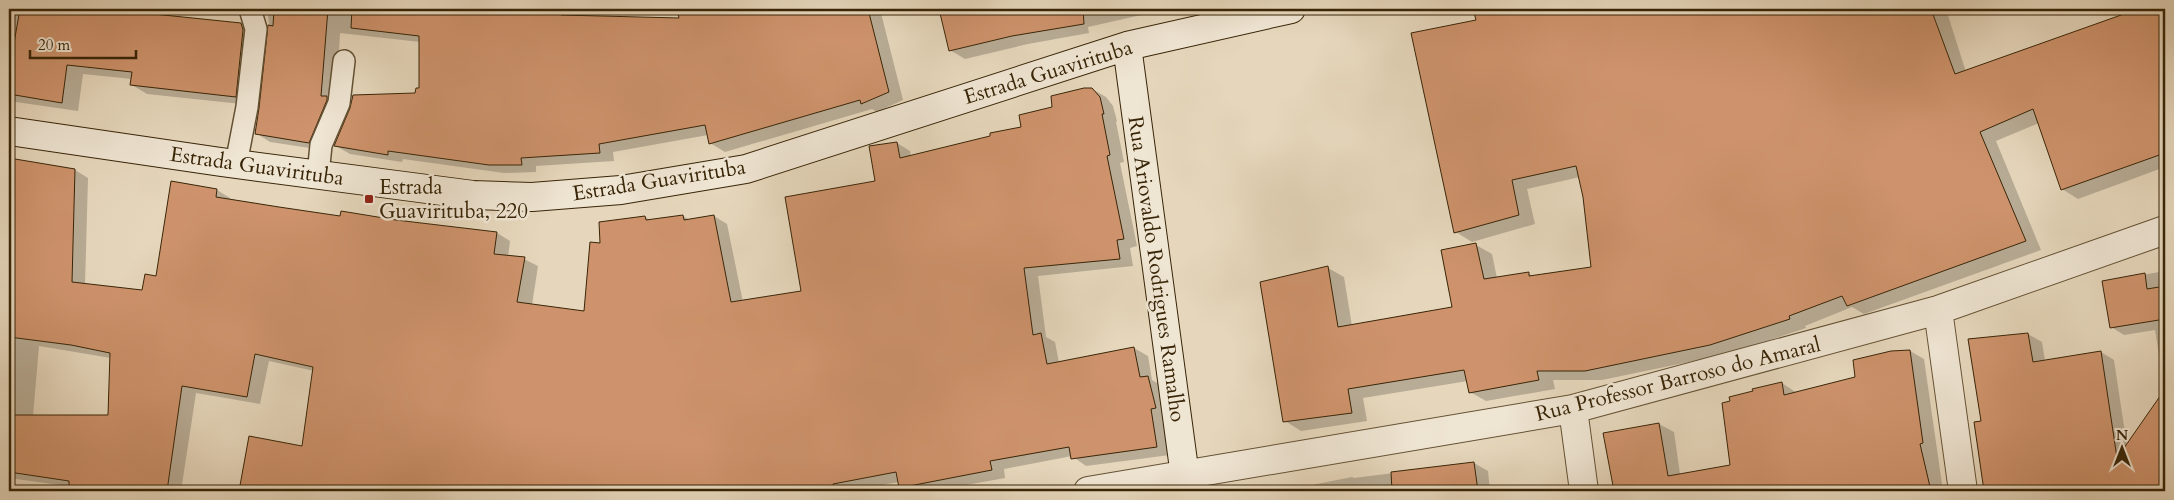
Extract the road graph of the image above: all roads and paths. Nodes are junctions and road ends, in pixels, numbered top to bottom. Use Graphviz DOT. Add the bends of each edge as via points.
graph roads {
  1 [pos="250,9"];
  2 [pos="1290,9"];
  3 [pos="1220,16"];
  4 [pos="1127,46"];
  5 [pos="344,61"];
  6 [pos="9,131"];
  7 [pos="236,164"];
  8 [pos="318,174"];
  9 [pos="2165,230"];
  10 [pos="1938,310"];
  11 [pos="1573,409"];
  12 [pos="1186,483"];
  13 [pos="1088,491"];
  14 [pos="1584,491"];
  15 [pos="1963,491"];
  1 -- 7 [label="lane" via="256,29 247,108"];
  2 -- 3 [label="street, Estrada Guavirituba"];
  3 -- 4 [label="street, Estrada Guavirituba"];
  4 -- 8 [label="street, Estrada Guavirituba" via="746,169 621,190 532,197 473,194"];
  4 -- 12 [label="street, Rua Ariovaldo Rodrigues Ramalho"];
  5 -- 8 [label="lane" via="339,103 321,145"];
  6 -- 7 [label="street, Estrada Guavirituba"];
  7 -- 8 [label="street, Estrada Guavirituba"];
  9 -- 10 [label="street, Rua Professor Barroso do Amaral"];
  10 -- 11 [label="street, Rua Professor Barroso do Amaral"];
  10 -- 15 [label="street"];
  11 -- 12 [label="street, Rua Professor Barroso do Amaral"];
  11 -- 14 [label="street"];
  12 -- 13 [label="street, Rua Professor Barroso do Amaral"];
}
